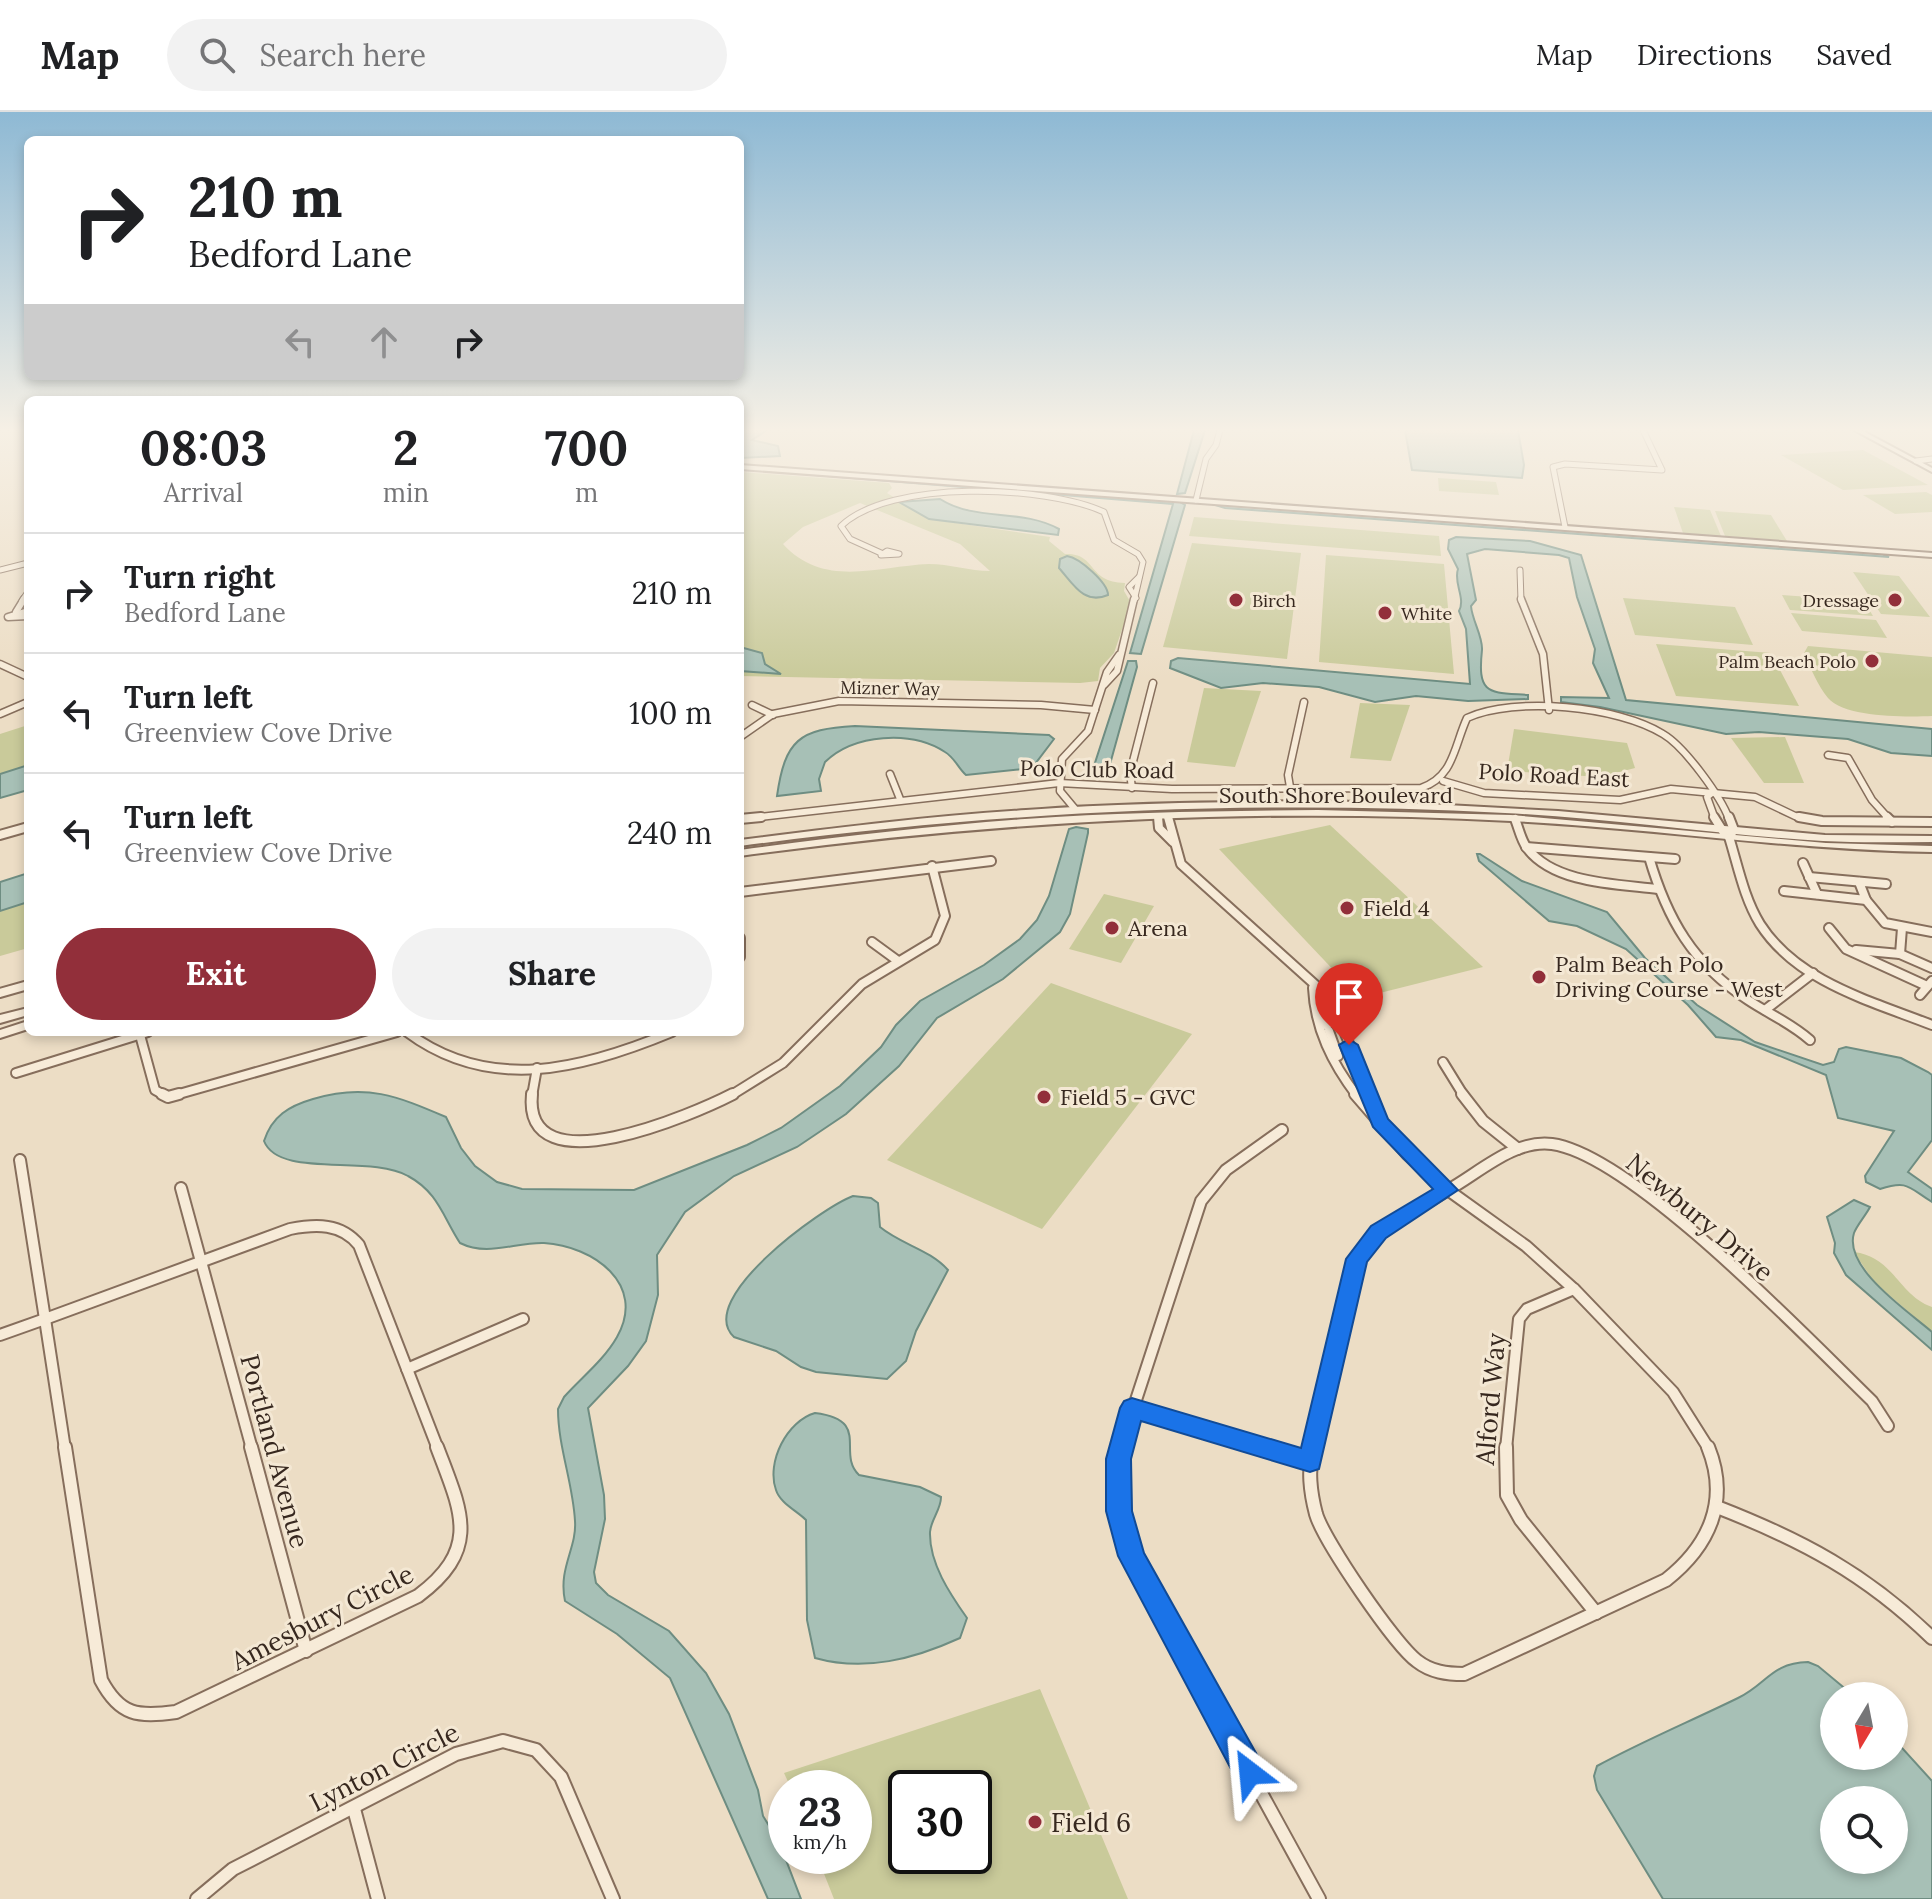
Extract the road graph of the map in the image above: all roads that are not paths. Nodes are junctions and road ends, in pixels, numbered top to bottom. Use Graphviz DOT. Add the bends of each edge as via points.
graph roads {
  1 [pos="863,513"];
  2 [pos="1105,513"];
  3 [pos="1379,513"];
  4 [pos="1562,513"];
  5 [pos="1565,527"];
  6 [pos="881,553"];
  7 [pos="1932,555"];
  8 [pos="24,564"];
  9 [pos="0,568"];
  10 [pos="1520,570"];
  11 [pos="24,599"];
  12 [pos="24,613"];
  13 [pos="2,667"];
  14 [pos="24,675"];
  15 [pos="1153,683"];
  16 [pos="1304,702"];
  17 [pos="24,704"];
  18 [pos="752,705"];
  19 [pos="1549,710"];
  20 [pos="1094,713"];
  21 [pos="0,714"];
  22 [pos="773,715"];
  23 [pos="744,734"];
  24 [pos="1828,755"];
  25 [pos="890,774"];
  26 [pos="1443,781"];
  27 [pos="1059,783"];
  28 [pos="1290,787"];
  29 [pos="1132,788"];
  30 [pos="1712,793"];
  31 [pos="900,799"];
  32 [pos="1188,805"];
  33 [pos="1139,806"];
  34 [pos="1075,809"];
  35 [pos="1163,815"];
  36 [pos="744,818"];
  37 [pos="1515,819"];
  38 [pos="1932,822"];
  39 [pos="1893,823"];
  40 [pos="24,828"];
  41 [pos="1718,828"];
  42 [pos="1731,833"];
  43 [pos="0,835"];
  44 [pos="1932,839"];
  45 [pos="744,842"];
  46 [pos="1173,842"];
  47 [pos="1526,847"];
  48 [pos="1932,849"];
  49 [pos="744,852"];
  50 [pos="1649,857"];
  51 [pos="1675,859"];
  52 [pos="991,861"];
  53 [pos="1803,863"];
  54 [pos="932,866"];
  55 [pos="1809,877"];
  56 [pos="1859,882"];
  57 [pos="1886,884"];
  58 [pos="1658,889"];
  59 [pos="744,891"];
  60 [pos="1784,891"];
  61 [pos="1817,894"];
  62 [pos="1866,900"];
  63 [pos="1829,928"];
  64 [pos="1902,928"];
  65 [pos="1932,932"];
  66 [pos="872,942"];
  67 [pos="1846,949"];
  68 [pos="1900,954"];
  69 [pos="898,961"];
  70 [pos="1932,968"];
  71 [pos="1813,973"];
  72 [pos="1307,979"];
  73 [pos="1930,984"];
  74 [pos="24,986"];
  75 [pos="1313,988"];
  76 [pos="0,993"];
  77 [pos="1920,995"];
  78 [pos="1765,1010"];
  79 [pos="24,1012"];
  80 [pos="0,1019"];
  81 [pos="1932,1025"];
  82 [pos="24,1026"];
  83 [pos="0,1034"];
  84 [pos="134,1036"];
  85 [pos="145,1036"];
  86 [pos="383,1036"];
  87 [pos="412,1036"];
  88 [pos="661,1036"];
  89 [pos="1810,1040"];
  90 [pos="1443,1062"];
  91 [pos="537,1068"];
  92 [pos="16,1073"];
  93 [pos="1345,1076"];
  94 [pos="1380,1122"];
  95 [pos="1282,1130"];
  96 [pos="1518,1149"];
  97 [pos="20,1160"];
  98 [pos="181,1188"];
  99 [pos="1448,1190"];
  100 [pos="201,1262"];
  101 [pos="1574,1289"];
  102 [pos="523,1319"];
  103 [pos="45,1320"];
  104 [pos="0,1335"];
  105 [pos="407,1369"];
  106 [pos="1132,1408"];
  107 [pos="1888,1426"];
  108 [pos="1310,1461"];
  109 [pos="1717,1507"];
  110 [pos="1596,1613"];
  111 [pos="1932,1638"];
  112 [pos="306,1651"];
  113 [pos="354,1809"];
  114 [pos="197,1899"];
  115 [pos="378,1899"];
  116 [pos="613,1899"];
  117 [pos="1319,1899"];
  1 -- 6 [label="street" via="843,523 841,530"];
  2 -- 20 [label="street" via="1114,540 1143,562 1117,671 1104,685"];
  3 -- 5 [label="street"];
  4 -- 5 [label="street"];
  5 -- 7 [label="street"];
  8 -- 9 [label="street"];
  10 -- 19 [label="street" via="1520,598 1543,654"];
  11 -- 12 [label="street" via="16,612"];
  13 -- 14 [label="street"];
  15 -- 29 [label="street" via="1130,773"];
  16 -- 28 [label="street"];
  17 -- 21 [label="street"];
  18 -- 22 [label="street"];
  19 -- 26 [label="street" via="1500,707 1471,715"];
  19 -- 30 [label="street" via="1614,716 1652,727 1672,740"];
  20 -- 22 [label="street, Mizner Way" via="1048,706 841,700"];
  20 -- 27 [label="street" via="1086,735 1063,757"];
  22 -- 23 [label="street, Mizner Way"];
  24 -- 39 [label="street" via="1848,758 1872,800"];
  25 -- 31 [label="street"];
  26 -- 28 [label="street, Polo Club Road" via="1410,789"];
  26 -- 30 [label="street, Polo Road East" via="1484,793 1620,800 1671,789"];
  27 -- 29 [label="street, Polo Club Road"];
  27 -- 31 [label="street, Polo Club Road"];
  27 -- 34 [label="street"];
  28 -- 29 [label="street, Polo Club Road"];
  30 -- 39 [label="street, Polo Road East" via="1761,799 1808,819"];
  30 -- 41 [label="street" via="1707,797"];
  30 -- 42 [label="street" via="1721,798"];
  31 -- 36 [label="street, Polo Club Road"];
  32 -- 33 [label="street, South Shore Boulevard"];
  32 -- 35 [label="street"];
  32 -- 41 [label="street, South Shore Boulevard" via="1446,807"];
  33 -- 34 [label="street, South Shore Boulevard"];
  33 -- 35 [label="street"];
  34 -- 45 [label="street, South Shore Boulevard"];
  35 -- 37 [label="street, South Shore Boulevard" via="1343,812"];
  35 -- 46 [label="street"];
  35 -- 46 [label="street" via="1159,828"];
  35 -- 49 [label="street, South Shore Boulevard" via="1018,823"];
  37 -- 42 [label="street, South Shore Boulevard"];
  37 -- 47 [label="street"];
  38 -- 39 [label="street, Polo Road East"];
  40 -- 43 [label="street"];
  41 -- 42 [label="street, South Shore Boulevard"];
  42 -- 44 [label="street, South Shore Boulevard"];
  42 -- 48 [label="street, South Shore Boulevard" via="1835,847"];
  42 -- 71 [label="street" via="1759,923 1781,950"];
  46 -- 72 [label="street" via="1181,864"];
  47 -- 50 [label="street"];
  47 -- 58 [label="street" via="1544,862 1591,879"];
  50 -- 51 [label="street"];
  50 -- 58 [label="street"];
  52 -- 54 [label="street"];
  53 -- 55 [label="street"];
  54 -- 59 [label="street"];
  54 -- 69 [label="street" via="945,924 931,944"];
  55 -- 56 [label="street"];
  55 -- 61 [label="street"];
  56 -- 57 [label="street"];
  56 -- 62 [label="street"];
  58 -- 78 [label="street" via="1667,918 1686,947 1722,981"];
  60 -- 61 [label="street"];
  61 -- 62 [label="street"];
  62 -- 64 [label="street" via="1876,919"];
  63 -- 67 [label="street"];
  64 -- 65 [label="street"];
  64 -- 68 [label="street"];
  66 -- 69 [label="street"];
  67 -- 68 [label="street"];
  67 -- 73 [label="street"];
  68 -- 70 [label="street"];
  69 -- 91 [label="street" via="857,987 772,1072 659,1126 586,1142 551,1135 531,1111"];
  71 -- 78 [label="street"];
  71 -- 81 [label="street"];
  72 -- 75 [label="street"];
  72 -- 94 [label="street" via="1321,990 1343,1028"];
  73 -- 77 [label="street"];
  74 -- 76 [label="street"];
  75 -- 93 [label="street"];
  75 -- 93 [label="street" via="1314,1014"];
  78 -- 89 [label="street"];
  79 -- 80 [label="street"];
  82 -- 83 [label="street"];
  84 -- 92 [label="street"];
  85 -- 86 [label="street" via="155,1090 168,1097"];
  87 -- 91 [label="street" via="461,1062"];
  88 -- 91 [label="street" via="610,1054"];
  90 -- 96 [label="street" via="1473,1113"];
  93 -- 94 [label="street"];
  94 -- 99 [label="street"];
  95 -- 106 [label="street" via="1207,1190"];
  96 -- 99 [label="street, Newbury Drive"];
  96 -- 107 [label="street, Newbury Drive" via="1548,1144 1572,1148 1634,1186 1690,1231 1872,1401"];
  97 -- 103 [label="street"];
  98 -- 100 [label="street, Portland Avenue"];
  99 -- 101 [label="street" via="1526,1246"];
  99 -- 108 [label="street, Newbury Drive" via="1378,1232 1357,1259"];
  100 -- 103 [label="street, Amesbury Circle"];
  100 -- 105 [label="street, Amesbury Circle" via="299,1227 343,1230 359,1245"];
  100 -- 112 [label="street, Portland Avenue"];
  101 -- 109 [label="street" via="1689,1412 1715,1468"];
  101 -- 110 [label="street, Alford Way" via="1527,1309 1519,1319 1504,1479 1516,1512"];
  102 -- 105 [label="street"];
  103 -- 104 [label="street, Amesbury Circle"];
  103 -- 112 [label="street, Amesbury Circle" via="101,1680 112,1701 134,1714 176,1712"];
  105 -- 112 [label="street, Amesbury Circle" via="461,1510 459,1550 443,1575 418,1596"];
  106 -- 108 [label="street"];
  106 -- 117 [label="street" via="1121,1443 1117,1485 1131,1556"];
  108 -- 110 [label="street, Newbury Drive" via="1311,1499 1325,1534 1401,1646 1425,1667 1464,1674"];
  109 -- 110 [label="street, Newbury Drive" via="1706,1542 1682,1569"];
  109 -- 111 [label="street" via="1831,1555 1880,1588"];
  113 -- 114 [label="street, Lynton Circle" via="233,1869"];
  113 -- 115 [label="street"];
  113 -- 116 [label="street, Lynton Circle" via="468,1749 511,1742 531,1747 560,1771"];
}
